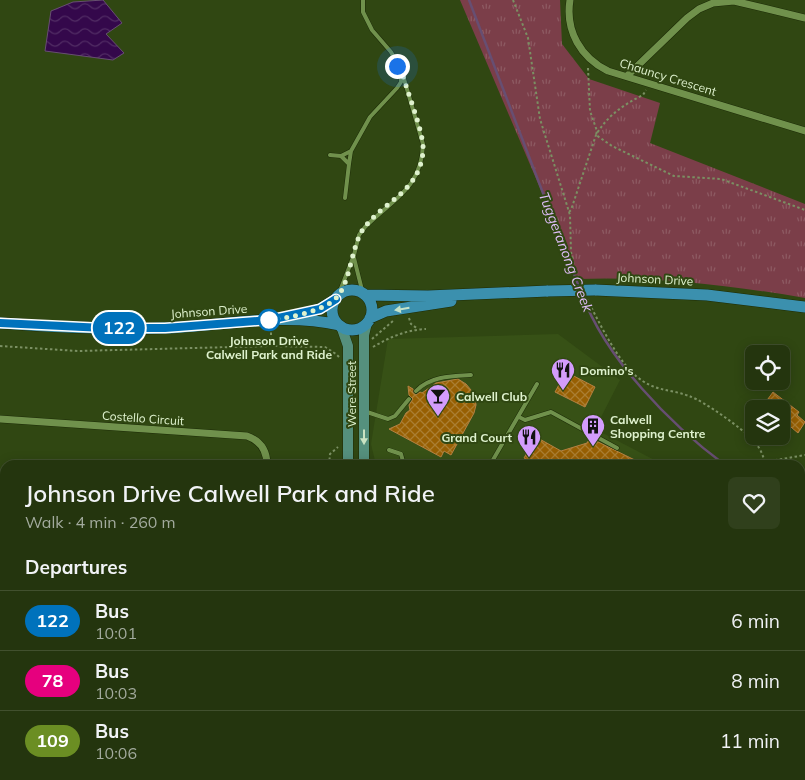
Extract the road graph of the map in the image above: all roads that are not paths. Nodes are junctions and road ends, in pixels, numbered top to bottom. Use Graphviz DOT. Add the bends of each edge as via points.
graph roads {
  1 [pos="363,0"];
  2 [pos="570,0"];
  3 [pos="805,18"];
  4 [pos="402,72"];
  5 [pos="627,76"];
  6 [pos="805,131"];
  7 [pos="351,151"];
  8 [pos="330,155"];
  9 [pos="341,156"];
  10 [pos="349,164"];
  11 [pos="345,198"];
  12 [pos="354,255"];
  13 [pos="502,293"];
  14 [pos="364,294"];
  15 [pos="337,297"];
  16 [pos="805,307"];
  17 [pos="369,320"];
  18 [pos="0,323"];
  19 [pos="340,325"];
  20 [pos="270,326"];
  21 [pos="471,375"];
  22 [pos="537,384"];
  23 [pos="416,391"];
  24 [pos="409,399"];
  25 [pos="364,410"];
  26 [pos="519,416"];
  27 [pos="0,419"];
  28 [pos="617,448"];
  29 [pos="389,450"];
  30 [pos="267,460"];
  31 [pos="348,460"];
  32 [pos="364,460"];
  33 [pos="403,460"];
  34 [pos="493,460"];
  1 -- 4 [label="lane" via="363,12 369,24"];
  2 -- 5 [label="street, Chauncy Crescent" via="570,22 581,50 596,65"];
  3 -- 5 [label="street" via="734,1 713,3 687,18"];
  4 -- 7 [label="lane" via="401,82 370,117"];
  4 -- 12 [label="lane" via="423,144 420,170 413,182 365,227"];
  5 -- 6 [label="street, Chauncy Crescent"];
  7 -- 9 [label="lane"];
  7 -- 10 [label="lane"];
  8 -- 9 [label="lane"];
  9 -- 10 [label="lane"];
  10 -- 11 [label="lane"];
  12 -- 14 [label="lane"];
  12 -- 15 [label="lane"];
  13 -- 14 [label="main road, Johnson Drive"];
  13 -- 16 [label="main road, Johnson Drive, bridge" via="596,290 706,295"];
  13 -- 17 [label="main road, Johnson Drive, one-way" via="386,312"];
  14 -- 15 [label="main road" via="352,290"];
  14 -- 17 [label="main road" via="372,308"];
  15 -- 19 [label="main road" via="333,314"];
  15 -- 20 [label="main road, Johnson Drive" via="320,309"];
  17 -- 19 [label="main road" via="353,330"];
  17 -- 25 [label="street, Were Street" via="364,335"];
  18 -- 20 [label="main road, Johnson Drive" via="104,328"];
  19 -- 20 [label="main road, Johnson Drive" via="317,320"];
  19 -- 31 [label="street, Were Street" via="348,346"];
  21 -- 23 [label="lane" via="435,379"];
  22 -- 26 [label="lane"];
  24 -- 25 [label="lane" via="388,419"];
  25 -- 32 [label="street, Were Street, one-way"];
  26 -- 28 [label="lane" via="525,420 550,412"];
  26 -- 34 [label="lane"];
  27 -- 30 [label="street, Costello Circuit" via="248,436 262,446"];
  29 -- 33 [label="lane" via="401,454"];
}
